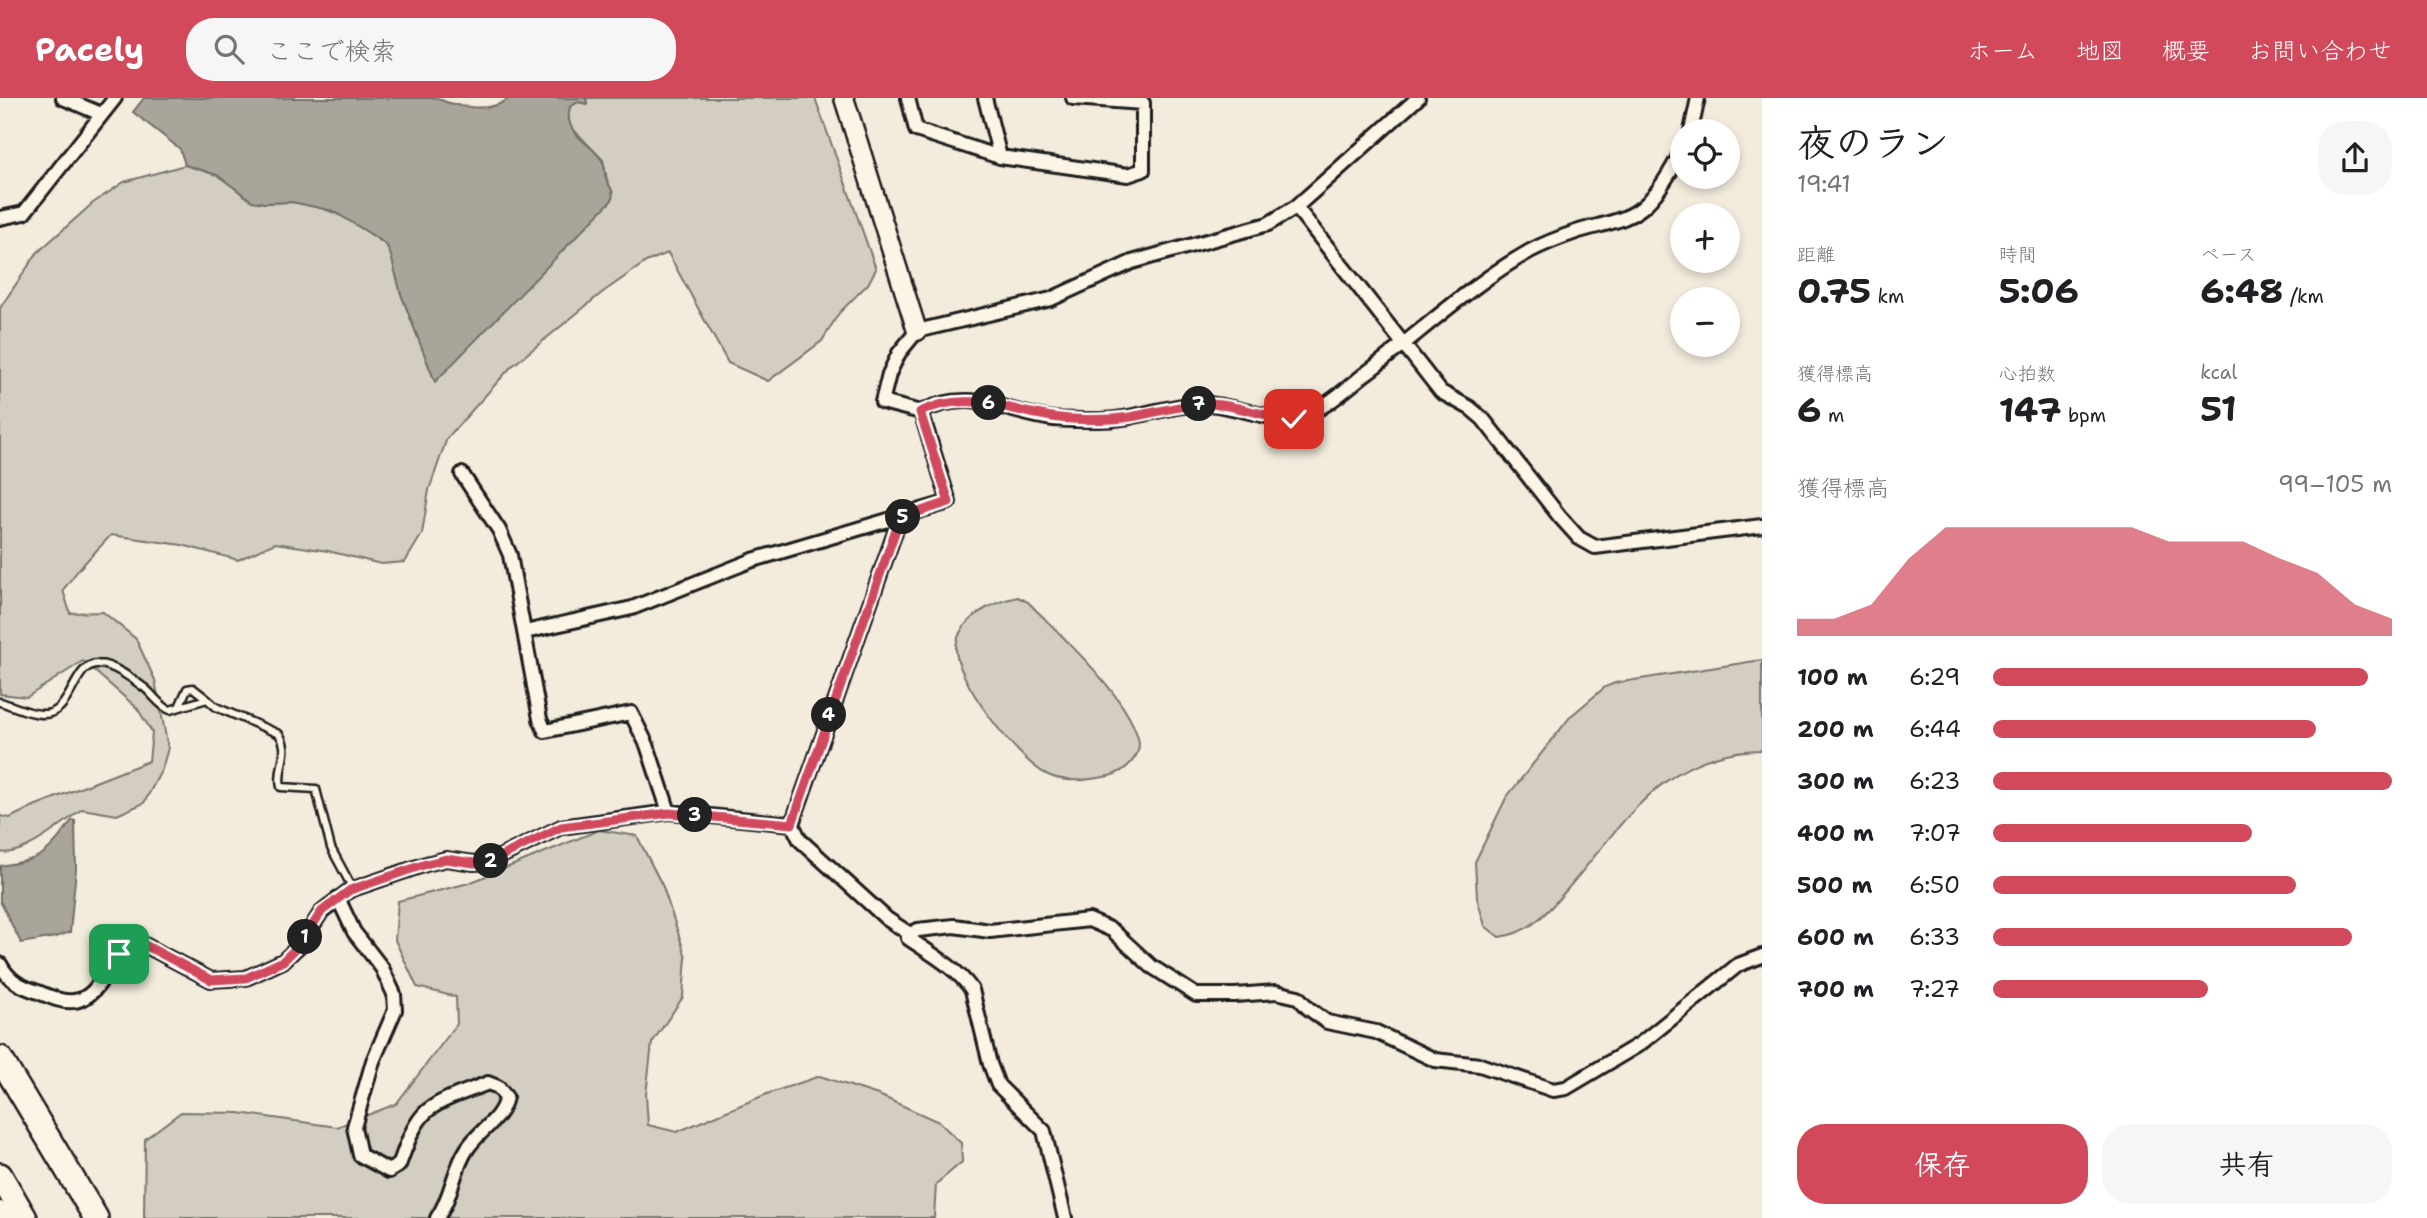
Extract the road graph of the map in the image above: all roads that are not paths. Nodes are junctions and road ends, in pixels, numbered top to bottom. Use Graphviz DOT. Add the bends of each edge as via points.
graph roads {
  1 [pos="63,98"];
  2 [pos="115,98"];
  3 [pos="844,98"];
  4 [pos="908,98"];
  5 [pos="985,98"];
  6 [pos="1073,98"];
  7 [pos="1418,98"];
  8 [pos="1698,98"];
  9 [pos="101,114"];
  10 [pos="1694,119"];
  11 [pos="1000,157"];
  12 [pos="1670,171"];
  13 [pos="1296,206"];
  14 [pos="0,218"];
  15 [pos="917,331"];
  16 [pos="1405,344"];
  17 [pos="920,412"];
  18 [pos="462,474"];
  19 [pos="900,518"];
  20 [pos="1762,526"];
  21 [pos="525,632"];
  22 [pos="207,699"];
  23 [pos="0,702"];
  24 [pos="179,707"];
  25 [pos="669,813"];
  26 [pos="792,824"];
  27 [pos="353,889"];
  28 [pos="338,898"];
  29 [pos="909,934"];
  30 [pos="1762,956"];
  31 [pos="0,964"];
  32 [pos="0,1058"];
  33 [pos="0,1175"];
  34 [pos="0,1208"];
  35 [pos="6,1218"];
  36 [pos="25,1218"];
  37 [pos="96,1218"];
  38 [pos="437,1218"];
  39 [pos="1065,1218"];
  1 -- 9 [label="street"];
  2 -- 9 [label="street"];
  3 -- 15 [label="street"];
  4 -- 11 [label="street" via="916,130"];
  5 -- 11 [label="street"];
  6 -- 11 [label="street" via="1143,103 1143,170 1128,175"];
  7 -- 13 [label="street"];
  8 -- 10 [label="street"];
  9 -- 14 [label="street" via="24,213"];
  12 -- 16 [label="street" via="1647,204 1630,215 1531,250"];
  13 -- 15 [label="street" via="1268,224 1132,262 1051,299"];
  13 -- 16 [label="street"];
  15 -- 17 [label="street" via="899,353 882,402"];
  16 -- 17 [label="street" via="1325,404 1294,419 1206,404 1099,420 1052,419 965,401 937,404"];
  16 -- 20 [label="street" via="1441,392 1483,419 1560,517 1579,538 1595,547"];
  17 -- 19 [label="street" via="949,502"];
  18 -- 21 [label="street" via="510,555"];
  19 -- 21 [label="street" via="753,560 632,608"];
  19 -- 26 [label="street"];
  21 -- 25 [label="street" via="545,731 631,713 647,745"];
  22 -- 24 [label="lane"];
  22 -- 24 [label="lane" via="193,688 187,689"];
  22 -- 27 [label="lane" via="285,741 281,787 316,789 331,848"];
  23 -- 24 [label="lane" via="51,714 61,707 84,671 99,664 117,670 165,708"];
  25 -- 26 [label="street"];
  25 -- 27 [label="street" via="561,827 489,862 446,859"];
  26 -- 29 [label="street" via="800,840"];
  27 -- 28 [label="street"];
  28 -- 31 [label="street" via="322,911 283,961 246,978 211,980 141,943 124,949 88,996 76,1002 15,984"];
  28 -- 38 [label="street" via="394,994 395,1010 373,1061 355,1127 360,1155 388,1171 399,1165 426,1112 488,1083 506,1097 493,1123 468,1146"];
  29 -- 30 [label="street" via="954,926 990,931 1089,920 1112,930 1151,966 1196,995 1276,992 1298,997 1327,1022 1376,1032 1436,1060 1480,1065 1553,1090 1566,1088 1640,1044 1738,965"];
  29 -- 39 [label="street" via="908,938 972,990 998,1085 1044,1131"];
  32 -- 37 [label="highway"];
  33 -- 36 [label="highway"];
  34 -- 35 [label="street"];
}
